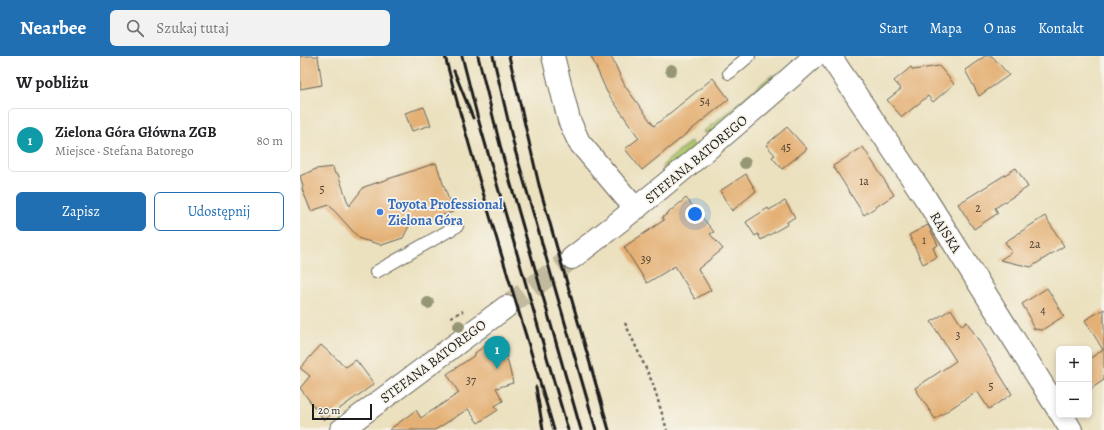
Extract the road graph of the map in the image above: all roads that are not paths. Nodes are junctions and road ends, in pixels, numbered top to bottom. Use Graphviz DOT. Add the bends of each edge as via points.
graph roads {
  1 [pos="553,56"];
  2 [pos="749,56"];
  3 [pos="815,56"];
  4 [pos="830,56"];
  5 [pos="729,72"];
  6 [pos="637,208"];
  7 [pos="457,226"];
  8 [pos="572,258"];
  9 [pos="376,272"];
  10 [pos="506,306"];
  11 [pos="1056,405"];
  12 [pos="1064,418"];
  13 [pos="341,430"];
  14 [pos="1071,430"];
  1 -- 6 [label="street" via="569,120 579,142"];
  2 -- 5 [label="lane"];
  3 -- 6 [label="street, STEFANA BATOREGO"];
  4 -- 11 [label="street, RAJSKA" via="926,199"];
  6 -- 8 [label="street, STEFANA BATOREGO"];
  7 -- 9 [label="lane"];
  10 -- 13 [label="street, STEFANA BATOREGO"];
  12 -- 14 [label="street"];
}
